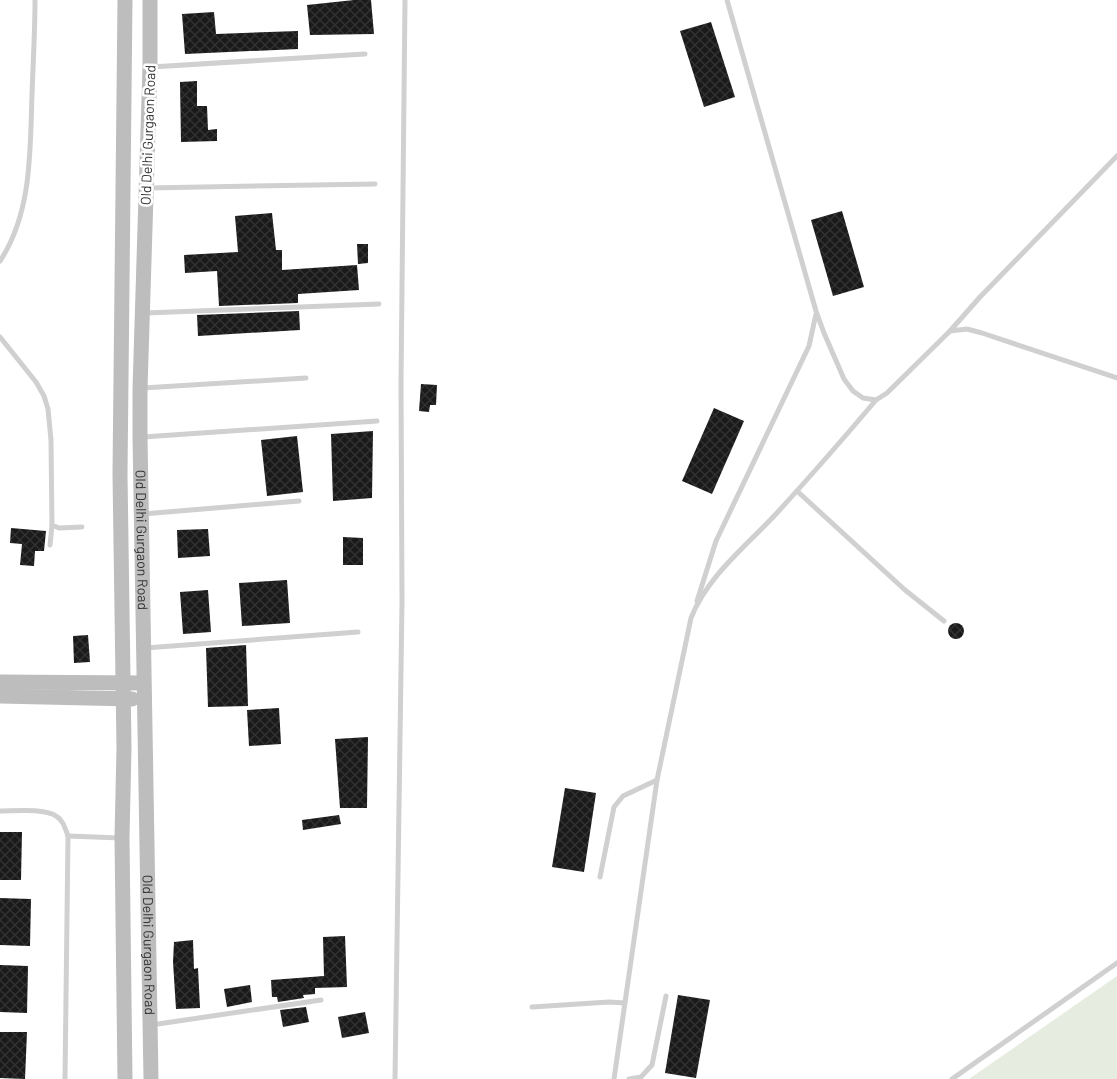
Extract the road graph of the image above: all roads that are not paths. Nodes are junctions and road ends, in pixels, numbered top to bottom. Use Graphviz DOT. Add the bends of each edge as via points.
graph roads {
  1 [pos="36,0"];
  2 [pos="125,0"];
  3 [pos="150,0"];
  4 [pos="405,0"];
  5 [pos="727,0"];
  6 [pos="365,54"];
  7 [pos="150,67"];
  8 [pos="1117,156"];
  9 [pos="375,184"];
  10 [pos="146,188"];
  11 [pos="0,261"];
  12 [pos="378,304"];
  13 [pos="816,311"];
  14 [pos="142,313"];
  15 [pos="950,332"];
  16 [pos="0,338"];
  17 [pos="306,378"];
  18 [pos="1117,378"];
  19 [pos="140,389"];
  20 [pos="876,400"];
  21 [pos="377,421"];
  22 [pos="140,437"];
  23 [pos="797,491"];
  24 [pos="299,501"];
  25 [pos="140,514"];
  26 [pos="52,525"];
  27 [pos="82,527"];
  28 [pos="50,545"];
  29 [pos="696,605"];
  30 [pos="944,621"];
  31 [pos="358,632"];
  32 [pos="142,648"];
  33 [pos="0,682"];
  34 [pos="122,682"];
  35 [pos="143,683"];
  36 [pos="0,696"];
  37 [pos="144,699"];
  38 [pos="122,700"];
  39 [pos="657,780"];
  40 [pos="0,811"];
  41 [pos="68,836"];
  42 [pos="122,838"];
  43 [pos="600,877"];
  44 [pos="1117,963"];
  45 [pos="666,996"];
  46 [pos="321,1000"];
  47 [pos="625,1003"];
  48 [pos="532,1007"];
  49 [pos="150,1025"];
  50 [pos="65,1079"];
  51 [pos="125,1079"];
  52 [pos="150,1079"];
  53 [pos="395,1079"];
  54 [pos="614,1079"];
  55 [pos="629,1079"];
  56 [pos="952,1079"];
  1 -- 11 [label="lane" via="25,198 10,247"];
  2 -- 34 [label="main road, Old Delhi Gurgaon Road" via="120,464"];
  3 -- 7 [label="main road, Old Delhi Gurgaon Road"];
  4 -- 53 [label="lane" via="402,602"];
  5 -- 13 [label="lane"];
  6 -- 7 [label="lane"];
  7 -- 10 [label="main road, Old Delhi Gurgaon Road"];
  8 -- 15 [label="lane"];
  9 -- 10 [label="lane"];
  10 -- 14 [label="main road, Old Delhi Gurgaon Road"];
  12 -- 14 [label="lane"];
  13 -- 20 [label="lane" via="852,391 863,398"];
  13 -- 29 [label="lane" via="809,346 716,541"];
  14 -- 19 [label="main road, Old Delhi Gurgaon Road"];
  15 -- 18 [label="lane" via="982,333"];
  15 -- 20 [label="lane" via="887,394"];
  16 -- 26 [label="lane" via="36,382 48,409 52,440"];
  17 -- 19 [label="lane"];
  19 -- 22 [label="main road, Old Delhi Gurgaon Road"];
  20 -- 23 [label="lane"];
  21 -- 22 [label="lane"];
  22 -- 25 [label="main road, Old Delhi Gurgaon Road"];
  23 -- 29 [label="lane" via="723,568"];
  23 -- 30 [label="lane" via="905,590"];
  24 -- 25 [label="lane"];
  25 -- 32 [label="main road, Old Delhi Gurgaon Road"];
  26 -- 27 [label="lane" via="59,528"];
  26 -- 28 [label="lane"];
  29 -- 39 [label="lane" via="686,634"];
  31 -- 32 [label="lane"];
  32 -- 35 [label="main road, Old Delhi Gurgaon Road"];
  33 -- 34 [label="main road"];
  34 -- 35 [label="main road"];
  34 -- 38 [label="main road, Old Delhi Gurgaon Road"];
  35 -- 37 [label="main road, Old Delhi Gurgaon Road"];
  36 -- 38 [label="main road"];
  37 -- 38 [label="main road"];
  37 -- 49 [label="main road, Old Delhi Gurgaon Road"];
  38 -- 42 [label="main road, Old Delhi Gurgaon Road"];
  39 -- 43 [label="lane" via="623,796 614,807"];
  39 -- 47 [label="lane"];
  40 -- 41 [label="lane" via="43,811 55,815"];
  41 -- 42 [label="lane"];
  41 -- 50 [label="lane"];
  42 -- 51 [label="main road, Old Delhi Gurgaon Road"];
  44 -- 56 [label="lane"];
  45 -- 55 [label="lane" via="652,1065 641,1077"];
  46 -- 49 [label="lane"];
  47 -- 48 [label="lane"];
  47 -- 54 [label="lane"];
  49 -- 52 [label="main road, Old Delhi Gurgaon Road"];
}
